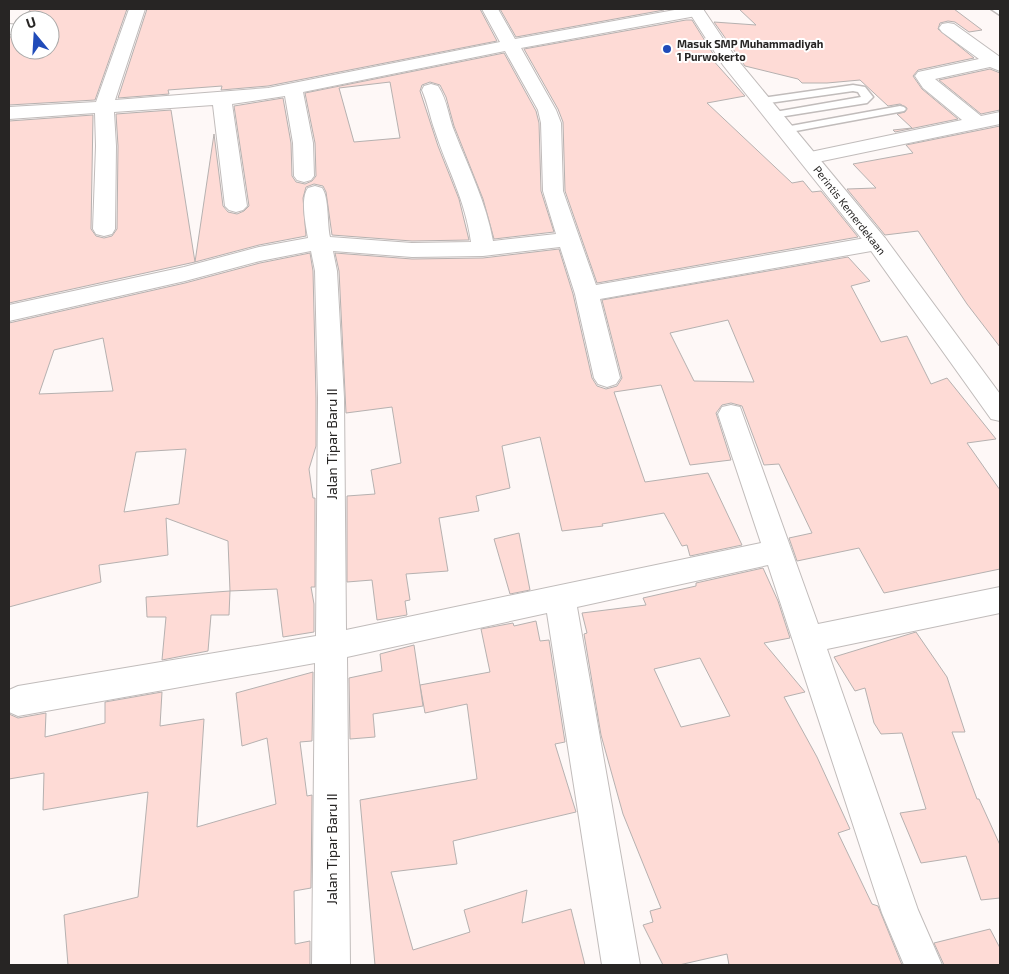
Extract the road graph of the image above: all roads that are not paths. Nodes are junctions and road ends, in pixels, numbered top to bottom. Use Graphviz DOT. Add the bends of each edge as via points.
graph roads {
  1 [pos="137,9"];
  2 [pos="490,9"];
  3 [pos="698,9"];
  4 [pos="996,9"];
  5 [pos="1000,12"];
  6 [pos="948,28"];
  7 [pos="510,45"];
  8 [pos="997,64"];
  9 [pos="293,90"];
  10 [pos="431,90"];
  11 [pos="222,99"];
  12 [pos="104,106"];
  13 [pos="900,109"];
  14 [pos="9,113"];
  15 [pos="773,115"];
  16 [pos="1000,118"];
  17 [pos="978,123"];
  18 [pos="808,158"];
  19 [pos="236,206"];
  20 [pos="104,229"];
  21 [pos="570,239"];
  22 [pos="877,243"];
  23 [pos="320,244"];
  24 [pos="484,249"];
  25 [pos="588,294"];
  26 [pos="9,313"];
  27 [pos="607,378"];
  28 [pos="1000,412"];
  29 [pos="731,414"];
  30 [pos="778,551"];
  31 [pos="560,598"];
  32 [pos="1000,600"];
  33 [pos="807,640"];
  34 [pos="332,647"];
  35 [pos="18,701"];
  36 [pos="331,965"];
  37 [pos="621,965"];
  38 [pos="923,965"];
  1 -- 12 [label="street"];
  2 -- 7 [label="street"];
  3 -- 7 [label="street"];
  3 -- 15 [label="street, Perintis Kemerdekaan" via="729,61"];
  4 -- 5 [label="lane"];
  6 -- 8 [label="street"];
  7 -- 9 [label="street" via="396,66"];
  7 -- 21 [label="street" via="547,110 551,123 553,191"];
  8 -- 17 [label="street" via="924,76 929,84"];
  9 -- 11 [label="street"];
  9 -- 23 [label="street, Jalan Tipar Baru II"];
  10 -- 24 [label="street" via="472,195"];
  11 -- 12 [label="street"];
  11 -- 19 [label="street"];
  12 -- 14 [label="street"];
  12 -- 20 [label="street"];
  13 -- 15 [label="lane"];
  15 -- 15 [label="lane" via="863,101 867,97 861,89 853,88"];
  15 -- 18 [label="street, Perintis Kemerdekaan"];
  16 -- 17 [label="street"];
  17 -- 18 [label="street"];
  18 -- 22 [label="street, Perintis Kemerdekaan"];
  21 -- 24 [label="street"];
  21 -- 25 [label="street"];
  22 -- 25 [label="street"];
  22 -- 28 [label="street, Perintis Kemerdekaan"];
  23 -- 24 [label="street" via="412,250"];
  23 -- 26 [label="street" via="259,254"];
  23 -- 34 [label="street, Jalan Tipar Baru II" via="326,271 331,398"];
  25 -- 27 [label="street"];
  29 -- 30 [label="street"];
  30 -- 31 [label="street"];
  30 -- 33 [label="street"];
  31 -- 34 [label="street"];
  31 -- 37 [label="street"];
  32 -- 33 [label="street"];
  33 -- 38 [label="street" via="901,913"];
  34 -- 35 [label="street"];
  34 -- 36 [label="street, Jalan Tipar Baru II"];
}
